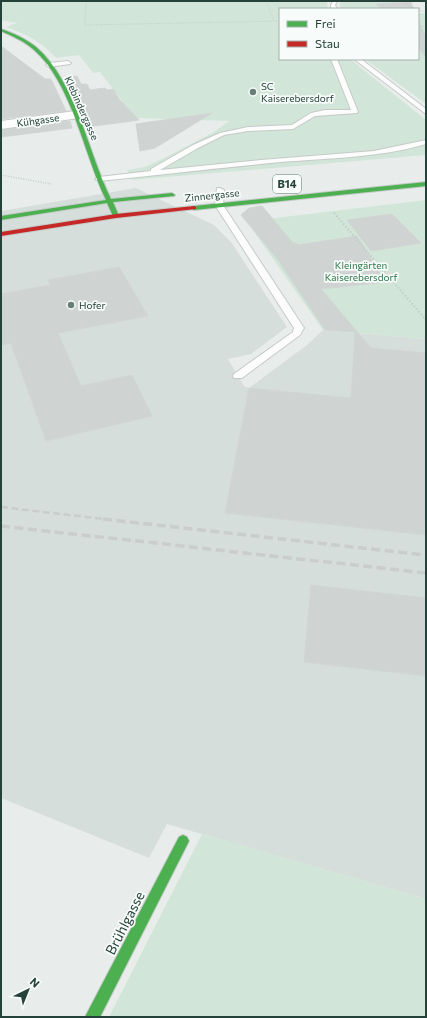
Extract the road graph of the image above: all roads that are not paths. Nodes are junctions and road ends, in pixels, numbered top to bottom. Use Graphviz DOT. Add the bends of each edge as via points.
graph roads {
  1 [pos="1,30"];
  2 [pos="334,60"];
  3 [pos="358,60"];
  4 [pos="68,63"];
  5 [pos="49,65"];
  6 [pos="426,112"];
  7 [pos="75,115"];
  8 [pos="1,125"];
  9 [pos="426,142"];
  10 [pos="149,174"];
  11 [pos="99,179"];
  12 [pos="426,184"];
  13 [pos="220,190"];
  14 [pos="180,194"];
  15 [pos="109,201"];
  16 [pos="219,205"];
  17 [pos="116,216"];
  18 [pos="1,218"];
  19 [pos="1,234"];
  20 [pos="238,376"];
  21 [pos="182,841"];
  22 [pos="92,1017"];
  1 -- 5 [label="street, Klebindergasse" via="23,39 42,55"];
  2 -- 10 [label="lane" via="354,112 315,114 293,127 223,134"];
  3 -- 6 [label="lane"];
  4 -- 5 [label="lane"];
  5 -- 7 [label="street, Klebindergasse" via="57,76"];
  7 -- 8 [label="street, Kühgasse"];
  7 -- 11 [label="street, Klebindergasse"];
  9 -- 10 [label="lane" via="370,154"];
  10 -- 11 [label="lane"];
  11 -- 15 [label="street, Klebindergasse"];
  12 -- 16 [label="street, Zinnergasse / B14"];
  13 -- 16 [label="lane"];
  14 -- 15 [label="street, Zinnergasse"];
  15 -- 17 [label="street, Klebindergasse"];
  15 -- 18 [label="street, Zinnergasse"];
  16 -- 17 [label="street, Zinnergasse / B14"];
  16 -- 20 [label="lane" via="299,328 297,333"];
  17 -- 19 [label="street, Zinnergasse / B14"];
  21 -- 22 [label="street, Brühlgasse"];
}
